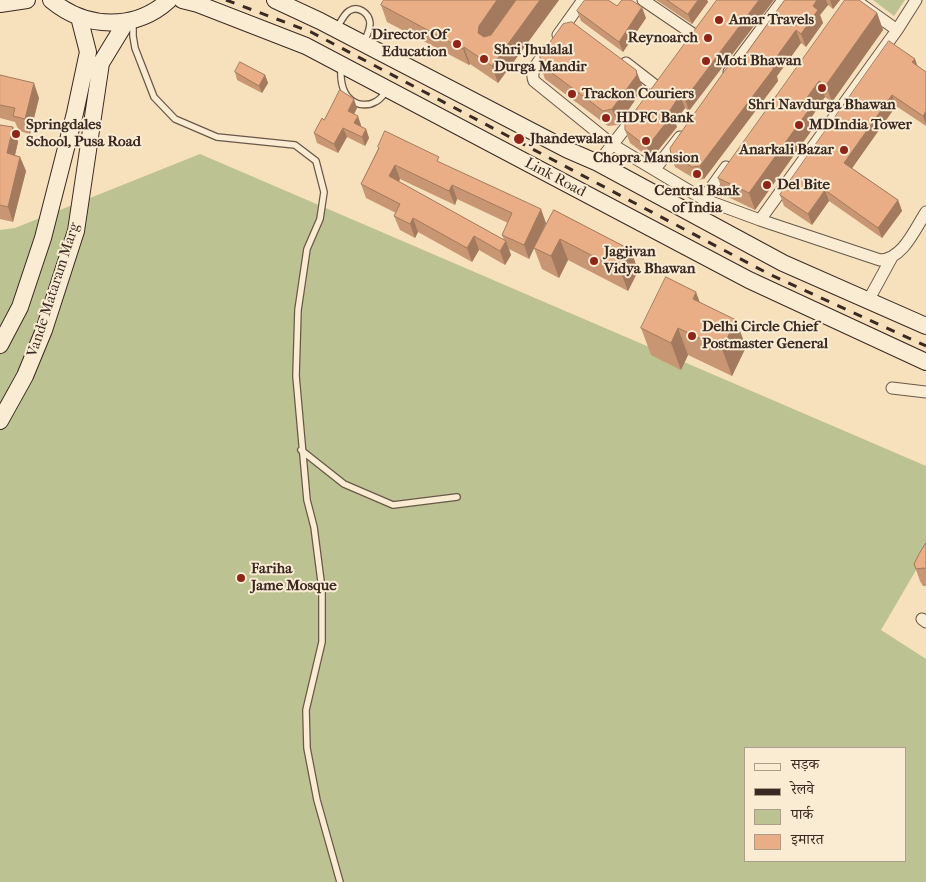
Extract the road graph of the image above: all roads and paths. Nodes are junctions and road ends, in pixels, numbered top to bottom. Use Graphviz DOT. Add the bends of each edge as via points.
graph roads {
  1 [pos="26,0"];
  2 [pos="51,0"];
  3 [pos="169,0"];
  4 [pos="182,0"];
  5 [pos="275,0"];
  6 [pos="583,0"];
  7 [pos="643,0"];
  8 [pos="784,0"];
  9 [pos="855,0"];
  10 [pos="916,0"];
  11 [pos="0,4"];
  12 [pos="79,17"];
  13 [pos="130,21"];
  14 [pos="336,30"];
  15 [pos="897,30"];
  16 [pos="696,36"];
  17 [pos="364,44"];
  18 [pos="620,59"];
  19 [pos="341,64"];
  20 [pos="719,85"];
  21 [pos="657,87"];
  22 [pos="388,89"];
  23 [pos="641,109"];
  24 [pos="684,131"];
  25 [pos="613,145"];
  26 [pos="732,159"];
  27 [pos="598,163"];
  28 [pos="655,169"];
  29 [pos="703,199"];
  30 [pos="926,212"];
  31 [pos="760,220"];
  32 [pos="892,257"];
  33 [pos="868,301"];
  34 [pos="926,326"];
  35 [pos="0,345"];
  36 [pos="926,362"];
  37 [pos="892,388"];
  38 [pos="926,392"];
  39 [pos="0,421"];
  40 [pos="301,450"];
  41 [pos="457,497"];
  42 [pos="340,882"];
  1 -- 11 [label="main road"];
  2 -- 12 [label="main road"];
  3 -- 13 [label="main road" via="151,13"];
  4 -- 19 [label="main road, Link Road" via="306,46"];
  5 -- 14 [label="main road, Link Road"];
  6 -- 25 [label="street" via="572,24 533,71 532,78"];
  7 -- 16 [label="street"];
  8 -- 20 [label="street"];
  9 -- 15 [label="street"];
  10 -- 15 [label="street"];
  12 -- 13 [label="main road" via="106,23"];
  12 -- 35 [label="main road, Vande Mataram Marg" via="88,52 75,113 43,238 20,306"];
  13 -- 39 [label="main road, Vande Mataram Marg" via="101,63 76,231 40,339 25,376"];
  13 -- 40 [label="lane" via="135,48 154,97 175,119 217,137 295,145 316,161 324,192 320,219 307,249 296,334"];
  14 -- 17 [label="main road, Link Road"];
  14 -- 17 [label="lane" via="349,11 362,11 370,24"];
  15 -- 31 [label="street"];
  17 -- 27 [label="main road, Link Road"];
  18 -- 21 [label="street"];
  19 -- 22 [label="main road, Link Road"];
  19 -- 22 [label="lane" via="344,92 354,102 377,102"];
  22 -- 36 [label="main road, Link Road" via="749,280"];
  23 -- 25 [label="street"];
  24 -- 28 [label="street"];
  25 -- 27 [label="street"];
  25 -- 28 [label="street"];
  26 -- 29 [label="street"];
  27 -- 33 [label="main road, Link Road" via="783,263"];
  28 -- 29 [label="street"];
  29 -- 31 [label="street"];
  30 -- 32 [label="street"];
  31 -- 32 [label="street" via="880,260"];
  32 -- 33 [label="street"];
  33 -- 34 [label="main road, Link Road"];
  37 -- 38 [label="street"];
  40 -- 41 [label="lane" via="344,484 393,505"];
  40 -- 42 [label="lane" via="319,556 323,621 322,642 306,710 307,748 317,800"];
}
